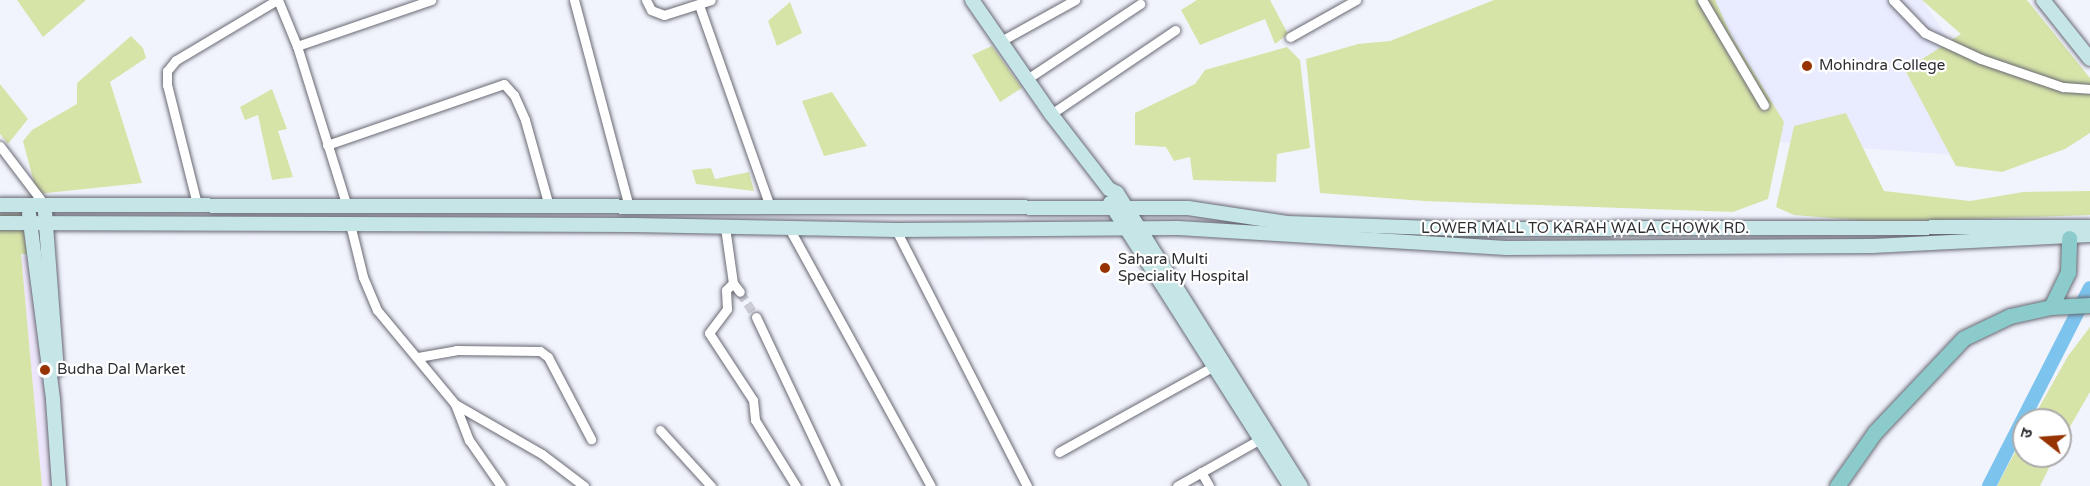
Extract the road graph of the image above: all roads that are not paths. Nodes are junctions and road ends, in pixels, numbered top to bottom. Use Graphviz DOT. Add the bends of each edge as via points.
graph roads {
  1 [pos="278,0"];
  2 [pos="431,0"];
  3 [pos="574,0"];
  4 [pos="646,0"];
  5 [pos="711,0"];
  6 [pos="972,0"];
  7 [pos="1075,0"];
  8 [pos="1356,0"];
  9 [pos="1702,0"];
  10 [pos="1893,0"];
  11 [pos="2043,0"];
  12 [pos="699,4"];
  13 [pos="1140,4"];
  14 [pos="1175,30"];
  15 [pos="1290,37"];
  16 [pos="1001,41"];
  17 [pos="297,46"];
  18 [pos="2090,59"];
  19 [pos="1027,79"];
  20 [pos="2090,89"];
  21 [pos="1764,105"];
  22 [pos="1052,114"];
  23 [pos="327,145"];
  24 [pos="0,146"];
  25 [pos="30,182"];
  26 [pos="1109,189"];
  27 [pos="44,204"];
  28 [pos="197,204"];
  29 [pos="345,204"];
  30 [pos="0,205"];
  31 [pos="28,205"];
  32 [pos="549,206"];
  33 [pos="629,207"];
  34 [pos="770,207"];
  35 [pos="826,207"];
  36 [pos="1112,208"];
  37 [pos="1128,208"];
  38 [pos="30,222"];
  39 [pos="46,222"];
  40 [pos="0,223"];
  41 [pos="350,224"];
  42 [pos="724,227"];
  43 [pos="2090,227"];
  44 [pos="789,228"];
  45 [pos="828,229"];
  46 [pos="1125,229"];
  47 [pos="1140,229"];
  48 [pos="1462,229"];
  49 [pos="896,230"];
  50 [pos="2090,235"];
  51 [pos="2069,238"];
  52 [pos="1462,246"];
  53 [pos="733,283"];
  54 [pos="740,292"];
  55 [pos="2087,305"];
  56 [pos="2056,307"];
  57 [pos="756,317"];
  58 [pos="418,357"];
  59 [pos="1214,366"];
  60 [pos="455,404"];
  61 [pos="660,430"];
  62 [pos="1265,437"];
  63 [pos="591,439"];
  64 [pos="1059,452"];
  65 [pos="1201,472"];
  66 [pos="834,485"];
  67 [pos="59,486"];
  68 [pos="67,486"];
  69 [pos="501,486"];
  70 [pos="584,486"];
  71 [pos="711,486"];
  72 [pos="796,486"];
  73 [pos="931,486"];
  74 [pos="1028,486"];
  75 [pos="1177,486"];
  76 [pos="1209,486"];
  77 [pos="1290,486"];
  78 [pos="1301,486"];
  79 [pos="1836,486"];
  1 -- 17 [label="street"];
  1 -- 28 [label="street" via="176,60 167,71 167,85"];
  2 -- 17 [label="street"];
  3 -- 33 [label="street"];
  4 -- 12 [label="street" via="651,10 664,15"];
  5 -- 12 [label="street"];
  6 -- 16 [label="main road"];
  7 -- 16 [label="street"];
  8 -- 15 [label="street"];
  9 -- 21 [label="street"];
  10 -- 20 [label="street" via="1925,33 2063,87"];
  11 -- 18 [label="main road"];
  12 -- 34 [label="street"];
  13 -- 19 [label="street"];
  14 -- 22 [label="street"];
  16 -- 19 [label="main road"];
  17 -- 23 [label="street"];
  19 -- 22 [label="main road"];
  22 -- 26 [label="main road"];
  23 -- 29 [label="street"];
  23 -- 32 [label="street" via="504,84 514,95 525,120"];
  24 -- 25 [label="street"];
  25 -- 27 [label="street"];
  25 -- 31 [label="street"];
  26 -- 36 [label="main road" via="1107,199"];
  26 -- 37 [label="main road"];
  27 -- 28 [label="main road"];
  27 -- 31 [label="main road"];
  27 -- 39 [label="main road"];
  28 -- 29 [label="main road"];
  29 -- 32 [label="main road"];
  30 -- 31 [label="main road"];
  31 -- 38 [label="main road"];
  32 -- 33 [label="main road"];
  33 -- 34 [label="main road"];
  34 -- 35 [label="main road"];
  35 -- 36 [label="main road"];
  35 -- 45 [label="main road"];
  36 -- 37 [label="main road"];
  36 -- 46 [label="main road"];
  37 -- 47 [label="main road"];
  37 -- 48 [label="main road" via="1188,208 1287,223"];
  38 -- 39 [label="main road, LOWER MALL TO KARAH WALA CHOWK RD."];
  38 -- 40 [label="main road, LOWER MALL TO KARAH WALA CHOWK RD."];
  38 -- 67 [label="main road" via="53,400"];
  39 -- 41 [label="main road, LOWER MALL TO KARAH WALA CHOWK RD."];
  39 -- 68 [label="main road"];
  41 -- 42 [label="main road, LOWER MALL TO KARAH WALA CHOWK RD."];
  41 -- 58 [label="street" via="377,310"];
  42 -- 44 [label="main road, LOWER MALL TO KARAH WALA CHOWK RD."];
  42 -- 53 [label="street"];
  43 -- 48 [label="main road"];
  44 -- 45 [label="main road, LOWER MALL TO KARAH WALA CHOWK RD."];
  44 -- 73 [label="street"];
  45 -- 49 [label="main road, LOWER MALL TO KARAH WALA CHOWK RD."];
  46 -- 47 [label="main road, LOWER MALL TO KARAH WALA CHOWK RD."];
  46 -- 49 [label="main road, LOWER MALL TO KARAH WALA CHOWK RD."];
  46 -- 59 [label="main road"];
  47 -- 52 [label="main road, LOWER MALL TO KARAH WALA CHOWK RD."];
  47 -- 62 [label="main road"];
  48 -- 52 [label="main road"];
  49 -- 74 [label="street"];
  50 -- 51 [label="main road, LOWER MALL TO KARAH WALA CHOWK RD."];
  51 -- 52 [label="main road, LOWER MALL TO KARAH WALA CHOWK RD." via="1872,246"];
  51 -- 56 [label="main road" via="2068,272"];
  53 -- 54 [label="street"];
  53 -- 72 [label="street" via="726,290 727,309 709,333 753,400 754,420"];
  55 -- 56 [label="main road"];
  56 -- 79 [label="main road" via="2010,316 1964,338 1875,432"];
  57 -- 66 [label="street"];
  58 -- 60 [label="street"];
  58 -- 63 [label="street" via="456,350 540,351 548,357"];
  59 -- 62 [label="main road"];
  59 -- 64 [label="street"];
  60 -- 69 [label="street" via="469,440"];
  60 -- 70 [label="street" via="534,448"];
  61 -- 71 [label="street"];
  62 -- 65 [label="street"];
  62 -- 77 [label="main road"];
  62 -- 78 [label="main road"];
  65 -- 75 [label="street"];
  65 -- 76 [label="street"];
}
